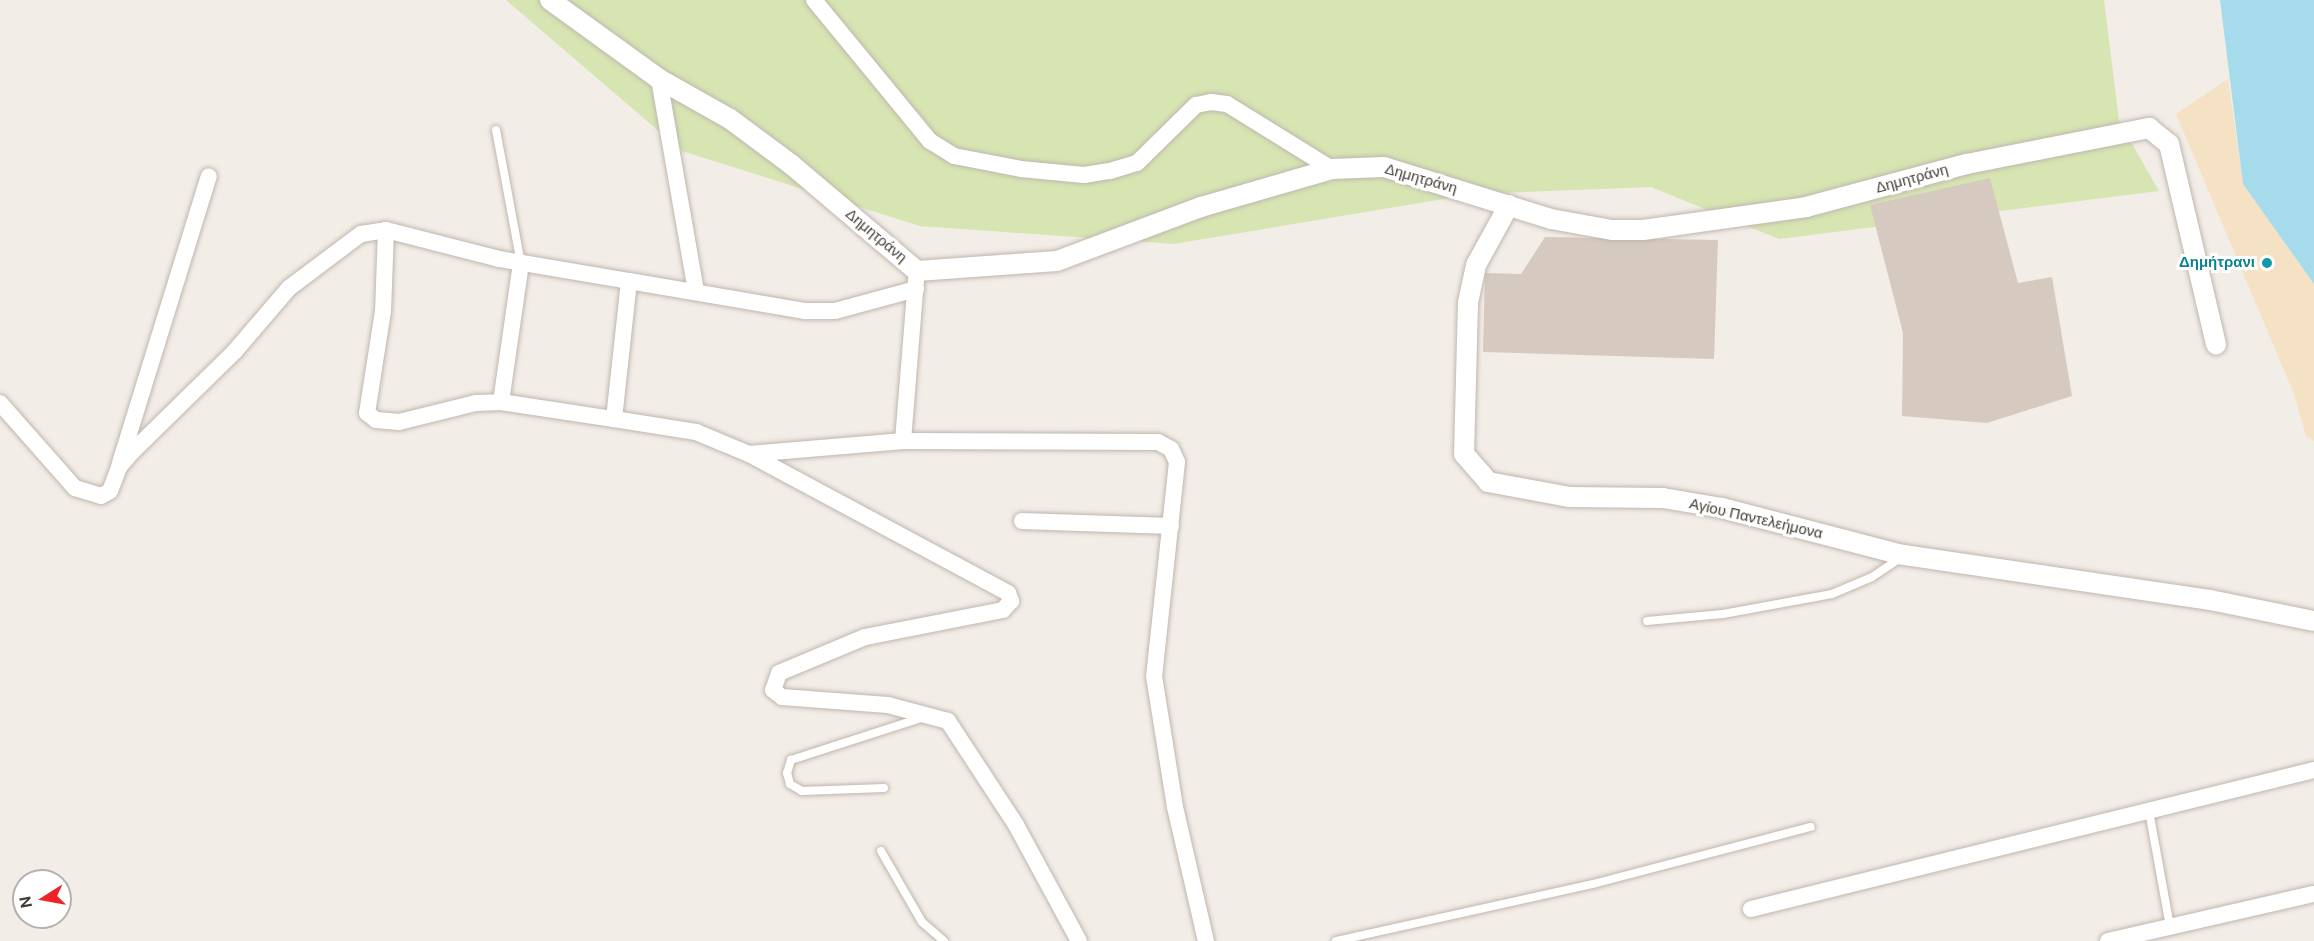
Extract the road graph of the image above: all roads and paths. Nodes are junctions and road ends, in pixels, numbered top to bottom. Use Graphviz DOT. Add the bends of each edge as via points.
graph roads {
  1 [pos="550,0"];
  2 [pos="813,0"];
  3 [pos="659,79"];
  4 [pos="496,129"];
  5 [pos="1332,168"];
  6 [pos="209,176"];
  7 [pos="1509,205"];
  8 [pos="386,230"];
  9 [pos="520,263"];
  10 [pos="916,280"];
  11 [pos="629,281"];
  12 [pos="696,291"];
  13 [pos="2216,345"];
  14 [pos="501,402"];
  15 [pos="0,403"];
  16 [pos="614,419"];
  17 [pos="903,441"];
  18 [pos="749,454"];
  19 [pos="119,467"];
  20 [pos="1022,521"];
  21 [pos="1171,526"];
  22 [pos="1905,555"];
  23 [pos="1647,621"];
  24 [pos="2314,621"];
  25 [pos="933,714"];
  26 [pos="2314,770"];
  27 [pos="884,788"];
  28 [pos="2149,811"];
  29 [pos="1811,827"];
  30 [pos="881,851"];
  31 [pos="2314,894"];
  32 [pos="1751,909"];
  33 [pos="2170,927"];
  34 [pos="944,941"];
  35 [pos="1079,941"];
  36 [pos="1206,941"];
  37 [pos="1336,941"];
  38 [pos="2108,941"];
  1 -- 3 [label="street, Δημητράνη"];
  2 -- 5 [label="street" via="930,141 954,156 1021,170 1084,175 1110,171 1137,163 1196,105 1211,102 1227,104"];
  3 -- 10 [label="street, Δημητράνη" via="730,119 792,165"];
  3 -- 12 [label="street"];
  4 -- 9 [label="lane"];
  5 -- 7 [label="street, Δημητράνη" via="1384,167"];
  5 -- 10 [label="street, Δημητράνη" via="1201,207 1068,258"];
  6 -- 19 [label="street"];
  7 -- 13 [label="street, Δημητράνη" via="1551,219 1612,230 1643,230 1806,207 1967,164 2149,128 2169,144"];
  7 -- 22 [label="street, Αγίου Παντελεήμονα" via="1476,265 1468,302 1464,454 1474,471 1488,482 1527,492 1663,498 1722,508"];
  8 -- 9 [label="street"];
  8 -- 14 [label="street" via="383,311 367,413 376,420 399,422 476,403"];
  8 -- 19 [label="street" via="361,234 289,288 235,351"];
  9 -- 11 [label="street"];
  9 -- 14 [label="street"];
  10 -- 12 [label="street" via="835,311 805,311"];
  10 -- 17 [label="street"];
  11 -- 12 [label="street"];
  11 -- 16 [label="street"];
  14 -- 16 [label="street"];
  15 -- 19 [label="street" via="75,488 88,495 110,490"];
  16 -- 18 [label="street" via="696,432"];
  17 -- 18 [label="street"];
  17 -- 21 [label="street" via="1158,442 1171,449 1177,462"];
  18 -- 25 [label="street" via="1008,593 1011,601 1003,610 866,637 779,674 773,681 773,690 782,697 888,705"];
  20 -- 21 [label="street"];
  21 -- 36 [label="street" via="1154,676 1174,807"];
  22 -- 23 [label="lane" via="1872,577 1832,594 1723,614"];
  22 -- 24 [label="street, Αγίου Παντελεήμονα" via="2210,600"];
  25 -- 27 [label="lane" via="791,760 787,773 790,784 802,791"];
  25 -- 35 [label="street" via="958,732"];
  26 -- 28 [label="street"];
  28 -- 32 [label="street"];
  28 -- 33 [label="lane"];
  29 -- 37 [label="lane" via="1593,884"];
  30 -- 34 [label="lane" via="922,922"];
  31 -- 33 [label="street"];
  33 -- 38 [label="street"];
}
